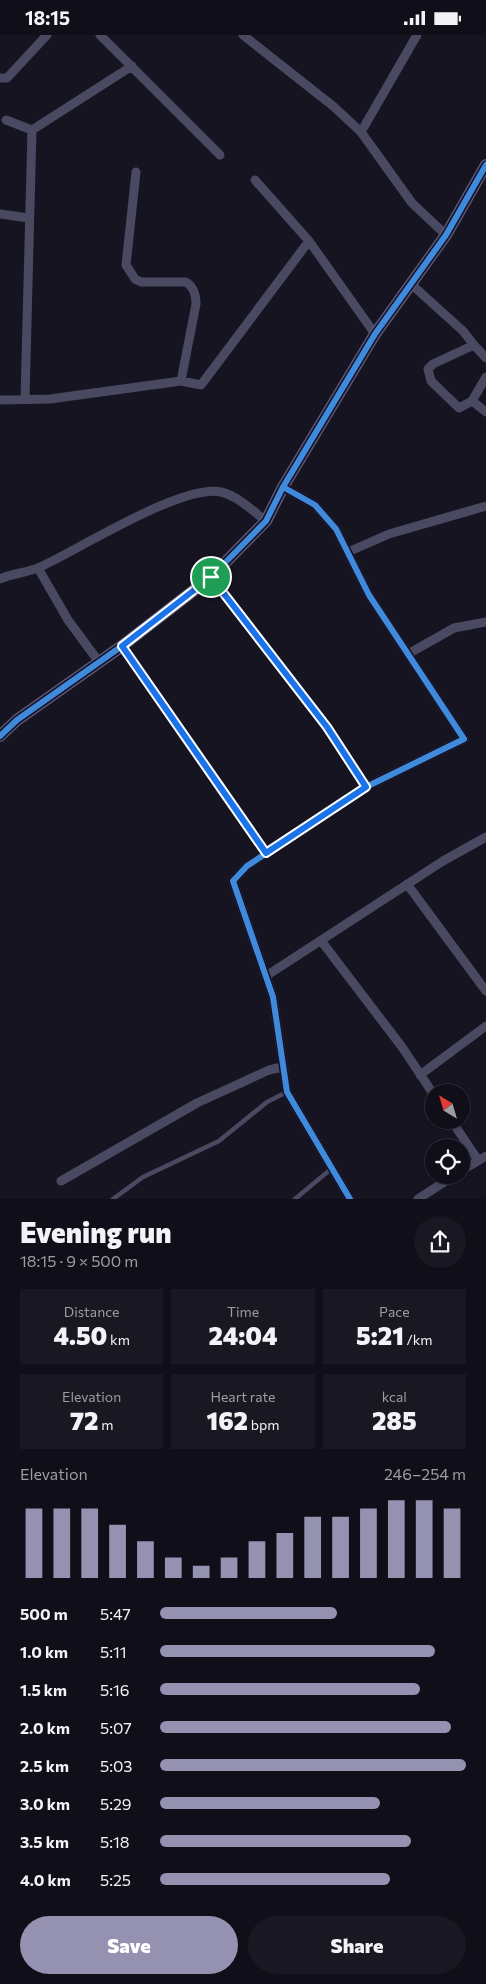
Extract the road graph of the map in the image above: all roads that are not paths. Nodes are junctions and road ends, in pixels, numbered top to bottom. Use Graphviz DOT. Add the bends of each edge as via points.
graph roads {
  1 [pos="47,35"];
  2 [pos="100,35"];
  3 [pos="243,35"];
  4 [pos="417,35"];
  5 [pos="132,66"];
  6 [pos="0,78"];
  7 [pos="6,120"];
  8 [pos="32,131"];
  9 [pos="361,132"];
  10 [pos="220,155"];
  11 [pos="486,165"];
  12 [pos="136,171"];
  13 [pos="255,180"];
  14 [pos="0,214"];
  15 [pos="29,218"];
  16 [pos="446,235"];
  17 [pos="309,241"];
  18 [pos="411,284"];
  19 [pos="375,334"];
  20 [pos="474,345"];
  21 [pos="486,358"];
  22 [pos="486,377"];
  23 [pos="180,381"];
  24 [pos="25,399"];
  25 [pos="0,400"];
  26 [pos="472,401"];
  27 [pos="486,412"];
  28 [pos="283,487"];
  29 [pos="486,505"];
  30 [pos="266,521"];
  31 [pos="348,552"];
  32 [pos="38,568"];
  33 [pos="211,577"];
  34 [pos="0,579"];
  35 [pos="486,622"];
  36 [pos="122,646"];
  37 [pos="408,654"];
  38 [pos="99,662"];
  39 [pos="0,736"];
  40 [pos="366,787"];
  41 [pos="486,837"];
  42 [pos="266,853"];
  43 [pos="407,884"];
  44 [pos="322,942"];
  45 [pos="266,976"];
  46 [pos="486,991"];
  47 [pos="486,1026"];
  48 [pos="282,1067"];
  49 [pos="420,1075"];
  50 [pos="426,1084"];
  51 [pos="287,1092"];
  52 [pos="458,1129"];
  53 [pos="482,1158"];
  54 [pos="470,1165"];
  55 [pos="331,1169"];
  56 [pos="61,1181"];
  57 [pos="441,1184"];
  58 [pos="113,1199"];
  59 [pos="295,1199"];
  60 [pos="350,1199"];
  61 [pos="418,1199"];
  1 -- 6 [label="street" via="7,78"];
  2 -- 5 [label="street"];
  3 -- 9 [label="street"];
  4 -- 9 [label="street"];
  5 -- 8 [label="street"];
  5 -- 10 [label="street"];
  7 -- 8 [label="street"];
  8 -- 15 [label="street"];
  9 -- 16 [label="street" via="412,203"];
  11 -- 16 [label="street"];
  12 -- 23 [label="street" via="126,265 135,279 186,282 196,296"];
  13 -- 17 [label="street"];
  14 -- 15 [label="street"];
  15 -- 24 [label="street"];
  16 -- 18 [label="street"];
  17 -- 19 [label="street"];
  17 -- 23 [label="street" via="204,382 201,385"];
  18 -- 19 [label="street"];
  18 -- 20 [label="street"];
  19 -- 28 [label="street"];
  20 -- 21 [label="street"];
  20 -- 26 [label="street" via="433,363 428,369 431,381 452,403 460,408"];
  22 -- 26 [label="street"];
  23 -- 24 [label="street" via="50,399"];
  24 -- 25 [label="street"];
  26 -- 27 [label="street"];
  28 -- 30 [label="street"];
  28 -- 31 [label="street" via="315,505 336,529"];
  29 -- 31 [label="street" via="389,534"];
  30 -- 32 [label="street" via="222,492 193,494 87,541"];
  30 -- 33 [label="street"];
  31 -- 37 [label="street" via="369,595"];
  32 -- 34 [label="street"];
  32 -- 38 [label="street" via="68,620"];
  33 -- 36 [label="street"];
  33 -- 40 [label="street" via="327,727"];
  35 -- 37 [label="street" via="454,628"];
  36 -- 38 [label="street"];
  36 -- 42 [label="street"];
  37 -- 40 [label="street" via="464,739"];
  38 -- 39 [label="street" via="17,720"];
  40 -- 42 [label="street"];
  41 -- 43 [label="street"];
  42 -- 45 [label="street" via="233,881"];
  43 -- 44 [label="street"];
  43 -- 46 [label="street"];
  44 -- 45 [label="street"];
  44 -- 49 [label="street"];
  45 -- 48 [label="street" via="273,997"];
  47 -- 49 [label="street"];
  48 -- 51 [label="street"];
  48 -- 56 [label="street" via="197,1103"];
  49 -- 50 [label="street"];
  51 -- 55 [label="street"];
  51 -- 58 [label="lane" via="267,1102 212,1145 143,1177"];
  52 -- 53 [label="street"];
  53 -- 54 [label="street"];
  55 -- 59 [label="lane"];
  55 -- 60 [label="street"];
  57 -- 61 [label="street"];
}
